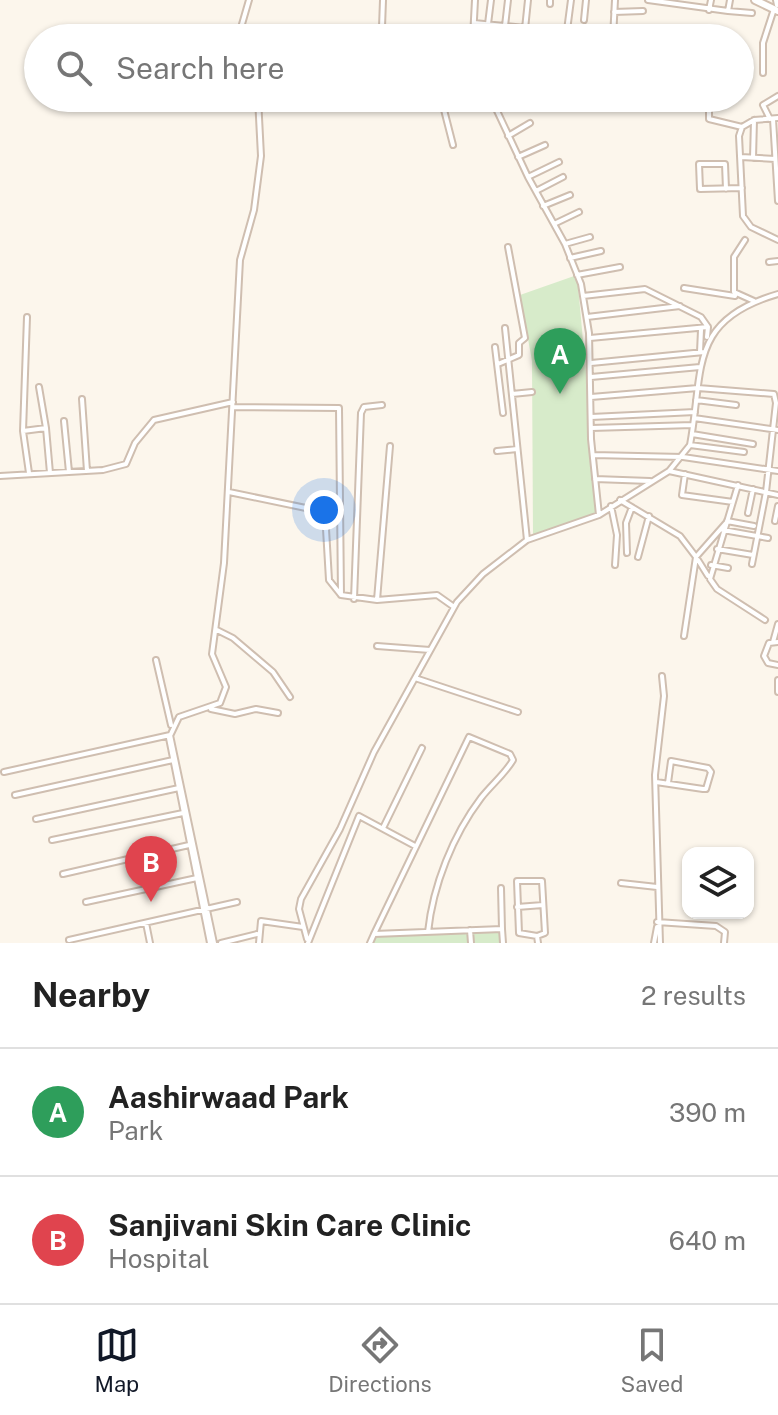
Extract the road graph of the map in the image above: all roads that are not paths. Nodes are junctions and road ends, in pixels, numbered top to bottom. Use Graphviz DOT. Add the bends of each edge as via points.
graph roads {
  1 [pos="249,0"];
  2 [pos="383,0"];
  3 [pos="475,0"];
  4 [pos="491,0"];
  5 [pos="508,0"];
  6 [pos="528,0"];
  7 [pos="571,0"];
  8 [pos="586,0"];
  9 [pos="615,0"];
  10 [pos="648,0"];
  11 [pos="711,0"];
  12 [pos="730,0"];
  13 [pos="755,0"];
  14 [pos="677,3"];
  15 [pos="776,6"];
  16 [pos="709,10"];
  17 [pos="643,11"];
  18 [pos="728,11"];
  19 [pos="614,12"];
  20 [pos="752,13"];
  21 [pos="584,20"];
  22 [pos="242,24"];
  23 [pos="382,24"];
  24 [pos="474,24"];
  25 [pos="488,24"];
  26 [pos="505,24"];
  27 [pos="526,24"];
  28 [pos="568,24"];
  29 [pos="614,24"];
  30 [pos="763,73"];
  31 [pos="778,96"];
  32 [pos="259,112"];
  33 [pos="445,112"];
  34 [pos="497,112"];
  35 [pos="709,112"];
  36 [pos="774,119"];
  37 [pos="754,120"];
  38 [pos="530,123"];
  39 [pos="742,127"];
  40 [pos="508,136"];
  41 [pos="453,145"];
  42 [pos="545,145"];
  43 [pos="518,157"];
  44 [pos="740,157"];
  45 [pos="753,158"];
  46 [pos="775,159"];
  47 [pos="559,162"];
  48 [pos="777,169"];
  49 [pos="528,177"];
  50 [pos="563,177"];
  51 [pos="742,188"];
  52 [pos="726,189"];
  53 [pos="536,191"];
  54 [pos="570,195"];
  55 [pos="778,201"];
  56 [pos="543,206"];
  57 [pos="579,212"];
  58 [pos="554,224"];
  59 [pos="590,237"];
  60 [pos="745,240"];
  61 [pos="778,240"];
  62 [pos="565,244"];
  63 [pos="508,247"];
  64 [pos="601,251"];
  65 [pos="570,258"];
  66 [pos="778,261"];
  67 [pos="769,262"];
  68 [pos="620,267"];
  69 [pos="577,275"];
  70 [pos="684,288"];
  71 [pos="778,294"];
  72 [pos="583,296"];
  73 [pos="737,297"];
  74 [pos="757,302"];
  75 [pos="680,306"];
  76 [pos="27,317"];
  77 [pos="587,317"];
  78 [pos="701,317"];
  79 [pos="719,326"];
  80 [pos="708,327"];
  81 [pos="505,328"];
  82 [pos="701,330"];
  83 [pos="590,338"];
  84 [pos="707,339"];
  85 [pos="495,347"];
  86 [pos="702,352"];
  87 [pos="508,363"];
  88 [pos="591,363"];
  89 [pos="498,364"];
  90 [pos="701,367"];
  91 [pos="591,377"];
  92 [pos="39,387"];
  93 [pos="698,388"];
  94 [pos="532,392"];
  95 [pos="512,394"];
  96 [pos="776,396"];
  97 [pos="591,397"];
  98 [pos="82,399"];
  99 [pos="696,400"];
  100 [pos="233,404"];
  101 [pos="382,405"];
  102 [pos="736,405"];
  103 [pos="503,413"];
  104 [pos="694,415"];
  105 [pos="591,417"];
  106 [pos="64,421"];
  107 [pos="693,425"];
  108 [pos="46,428"];
  109 [pos="591,428"];
  110 [pos="775,429"];
  111 [pos="23,431"];
  112 [pos="692,434"];
  113 [pos="753,444"];
  114 [pos="690,445"];
  115 [pos="390,446"];
  116 [pos="517,449"];
  117 [pos="497,451"];
  118 [pos="744,452"];
  119 [pos="593,455"];
  120 [pos="683,457"];
  121 [pos="769,469"];
  122 [pos="87,471"];
  123 [pos="669,471"];
  124 [pos="778,471"];
  125 [pos="69,472"];
  126 [pos="29,473"];
  127 [pos="50,473"];
  128 [pos="685,474"];
  129 [pos="0,476"];
  130 [pos="595,479"];
  131 [pos="650,481"];
  132 [pos="738,485"];
  133 [pos="753,489"];
  134 [pos="229,492"];
  135 [pos="766,492"];
  136 [pos="778,495"];
  137 [pos="620,500"];
  138 [pos="733,502"];
  139 [pos="611,506"];
  140 [pos="778,506"];
  141 [pos="632,507"];
  142 [pos="325,512"];
  143 [pos="340,512"];
  144 [pos="748,513"];
  145 [pos="599,515"];
  146 [pos="649,516"];
  147 [pos="726,521"];
  148 [pos="775,521"];
  149 [pos="754,526"];
  150 [pos="723,530"];
  151 [pos="757,537"];
  152 [pos="768,538"];
  153 [pos="527,540"];
  154 [pos="717,549"];
  155 [pos="627,553"];
  156 [pos="753,555"];
  157 [pos="638,557"];
  158 [pos="696,558"];
  159 [pos="752,564"];
  160 [pos="615,565"];
  161 [pos="711,565"];
  162 [pos="728,568"];
  163 [pos="710,579"];
  164 [pos="341,595"];
  165 [pos="354,599"];
  166 [pos="377,600"];
  167 [pos="454,607"];
  168 [pos="765,620"];
  169 [pos="778,624"];
  170 [pos="216,628"];
  171 [pos="684,636"];
  172 [pos="776,642"];
  173 [pos="377,646"];
  174 [pos="430,650"];
  175 [pos="156,660"];
  176 [pos="778,665"];
  177 [pos="662,676"];
  178 [pos="415,678"];
  179 [pos="778,680"];
  180 [pos="778,692"];
  181 [pos="290,697"];
  182 [pos="204,708"];
  183 [pos="518,712"];
  184 [pos="278,713"];
  185 [pos="172,727"];
  186 [pos="170,735"];
  187 [pos="422,748"];
  188 [pos="175,760"];
  189 [pos="4,772"];
  190 [pos="656,782"];
  191 [pos="668,783"];
  192 [pos="180,788"];
  193 [pos="15,795"];
  194 [pos="185,813"];
  195 [pos="36,819"];
  196 [pos="383,828"];
  197 [pos="52,840"];
  198 [pos="192,845"];
  199 [pos="415,846"];
  200 [pos="63,874"];
  201 [pos="198,878"];
  202 [pos="621,883"];
  203 [pos="657,887"];
  204 [pos="501,888"];
  205 [pos="86,902"];
  206 [pos="237,902"];
  207 [pos="543,905"];
  208 [pos="517,907"];
  209 [pos="205,910"];
  210 [pos="146,923"];
  211 [pos="657,925"];
  212 [pos="303,927"];
  213 [pos="502,929"];
  214 [pos="470,930"];
  215 [pos="428,932"];
  216 [pos="257,934"];
  217 [pos="374,934"];
  218 [pos="537,936"];
  219 [pos="69,940"];
  220 [pos="307,941"];
  221 [pos="150,943"];
  222 [pos="212,943"];
  223 [pos="221,943"];
  224 [pos="259,943"];
  225 [pos="370,943"];
  226 [pos="471,943"];
  227 [pos="503,943"];
  228 [pos="538,943"];
  229 [pos="657,943"];
  230 [pos="724,943"];
  1 -- 22 [label="street"];
  2 -- 23 [label="street"];
  3 -- 24 [label="street"];
  4 -- 25 [label="street"];
  5 -- 26 [label="street"];
  6 -- 27 [label="street"];
  7 -- 28 [label="street"];
  8 -- 21 [label="street"];
  9 -- 19 [label="street"];
  10 -- 14 [label="street"];
  11 -- 16 [label="street"];
  12 -- 18 [label="street"];
  13 -- 15 [label="main road"];
  14 -- 16 [label="street"];
  15 -- 30 [label="street" via="763,43"];
  16 -- 18 [label="street"];
  17 -- 19 [label="street"];
  18 -- 20 [label="street"];
  19 -- 29 [label="street"];
  31 -- 36 [label="street" via="763,105"];
  32 -- 100 [label="street" via="261,156 240,260"];
  33 -- 41 [label="street"];
  34 -- 40 [label="street"];
  35 -- 39 [label="street" via="709,119"];
  36 -- 37 [label="street"];
  36 -- 46 [label="street"];
  37 -- 39 [label="street"];
  37 -- 45 [label="street"];
  38 -- 40 [label="street"];
  39 -- 44 [label="street"];
  40 -- 43 [label="street"];
  42 -- 43 [label="street"];
  43 -- 49 [label="street"];
  44 -- 45 [label="street"];
  44 -- 51 [label="street"];
  45 -- 46 [label="street"];
  46 -- 48 [label="street"];
  47 -- 49 [label="street"];
  48 -- 55 [label="street"];
  49 -- 53 [label="street"];
  50 -- 53 [label="street"];
  51 -- 52 [label="street"];
  51 -- 61 [label="street" via="747,223"];
  52 -- 52 [label="street" via="700,189 699,164 725,164"];
  53 -- 56 [label="street"];
  54 -- 56 [label="street"];
  56 -- 58 [label="street"];
  57 -- 58 [label="street"];
  58 -- 62 [label="street"];
  59 -- 62 [label="street"];
  60 -- 73 [label="street" via="734,257"];
  62 -- 65 [label="street"];
  63 -- 87 [label="street" via="525,338 519,355"];
  64 -- 65 [label="street"];
  65 -- 69 [label="street"];
  66 -- 67 [label="street"];
  68 -- 69 [label="street"];
  69 -- 72 [label="street"];
  70 -- 73 [label="street"];
  71 -- 74 [label="street"];
  72 -- 75 [label="street" via="645,289"];
  72 -- 77 [label="street"];
  73 -- 74 [label="street"];
  74 -- 79 [label="street"];
  75 -- 77 [label="street"];
  75 -- 78 [label="street"];
  76 -- 111 [label="street"];
  77 -- 83 [label="street"];
  78 -- 79 [label="street"];
  78 -- 80 [label="street"];
  79 -- 84 [label="street"];
  80 -- 83 [label="street"];
  80 -- 84 [label="street"];
  81 -- 87 [label="street"];
  82 -- 86 [label="street"];
  83 -- 88 [label="street"];
  84 -- 86 [label="street"];
  85 -- 89 [label="street"];
  86 -- 88 [label="street"];
  86 -- 90 [label="street"];
  87 -- 89 [label="street"];
  87 -- 95 [label="street"];
  88 -- 91 [label="street"];
  89 -- 103 [label="street"];
  90 -- 91 [label="street"];
  90 -- 93 [label="street"];
  91 -- 97 [label="street"];
  92 -- 108 [label="street"];
  93 -- 96 [label="street"];
  93 -- 97 [label="street"];
  93 -- 99 [label="street"];
  94 -- 95 [label="street"];
  95 -- 116 [label="street"];
  96 -- 110 [label="street"];
  97 -- 105 [label="street"];
  98 -- 122 [label="street"];
  99 -- 102 [label="street"];
  99 -- 104 [label="street"];
  100 -- 122 [label="street" via="154,420 126,464"];
  100 -- 134 [label="street"];
  100 -- 143 [label="street" via="339,408"];
  101 -- 165 [label="street" via="364,407 361,413"];
  104 -- 105 [label="street"];
  104 -- 107 [label="street"];
  104 -- 110 [label="street"];
  105 -- 109 [label="street"];
  106 -- 125 [label="street"];
  107 -- 109 [label="street"];
  107 -- 112 [label="street"];
  108 -- 111 [label="street"];
  108 -- 127 [label="street"];
  109 -- 119 [label="street"];
  110 -- 121 [label="street"];
  111 -- 126 [label="street"];
  112 -- 113 [label="street"];
  112 -- 114 [label="street"];
  114 -- 118 [label="street"];
  114 -- 120 [label="street"];
  115 -- 166 [label="street"];
  116 -- 117 [label="street"];
  116 -- 153 [label="street"];
  119 -- 120 [label="street"];
  119 -- 130 [label="street"];
  120 -- 121 [label="street"];
  120 -- 123 [label="street"];
  121 -- 124 [label="street"];
  121 -- 135 [label="street"];
  122 -- 125 [label="street"];
  123 -- 128 [label="street"];
  123 -- 131 [label="street"];
  125 -- 127 [label="street"];
  126 -- 127 [label="street"];
  126 -- 129 [label="street"];
  128 -- 132 [label="street"];
  128 -- 138 [label="street" via="682,495"];
  130 -- 131 [label="street"];
  130 -- 145 [label="street"];
  131 -- 137 [label="street"];
  132 -- 133 [label="street"];
  132 -- 138 [label="street"];
  133 -- 135 [label="street"];
  133 -- 144 [label="street"];
  134 -- 142 [label="street"];
  134 -- 170 [label="street"];
  135 -- 136 [label="street"];
  135 -- 151 [label="street"];
  137 -- 139 [label="street"];
  137 -- 141 [label="street"];
  138 -- 147 [label="street"];
  139 -- 145 [label="street"];
  139 -- 160 [label="street" via="617,535"];
  140 -- 148 [label="street"];
  141 -- 146 [label="street"];
  141 -- 155 [label="street" via="626,523"];
  142 -- 143 [label="street"];
  142 -- 164 [label="street" via="329,580"];
  143 -- 164 [label="street"];
  145 -- 153 [label="street"];
  146 -- 157 [label="street"];
  146 -- 158 [label="street" via="680,536"];
  147 -- 149 [label="street"];
  147 -- 150 [label="street"];
  147 -- 158 [label="street"];
  150 -- 151 [label="street"];
  150 -- 154 [label="street"];
  151 -- 152 [label="street"];
  151 -- 156 [label="street"];
  153 -- 167 [label="street" via="483,574"];
  154 -- 156 [label="street"];
  154 -- 161 [label="street"];
  156 -- 159 [label="street"];
  158 -- 163 [label="street"];
  158 -- 171 [label="street"];
  161 -- 162 [label="street"];
  161 -- 163 [label="street"];
  163 -- 168 [label="street"];
  164 -- 165 [label="street"];
  165 -- 166 [label="street"];
  166 -- 167 [label="street" via="437,595"];
  167 -- 174 [label="street"];
  169 -- 172 [label="street"];
  170 -- 181 [label="street" via="273,672"];
  170 -- 182 [label="street" via="212,654 226,687 220,703"];
  172 -- 176 [label="street" via="769,643 765,661"];
  173 -- 174 [label="street"];
  174 -- 178 [label="street"];
  175 -- 185 [label="street"];
  177 -- 190 [label="street"];
  178 -- 183 [label="street"];
  178 -- 212 [label="street" via="301,899"];
  179 -- 180 [label="street"];
  182 -- 184 [label="street"];
  182 -- 185 [label="street" via="179,717"];
  185 -- 186 [label="street"];
  186 -- 188 [label="street"];
  186 -- 189 [label="street"];
  187 -- 196 [label="street"];
  188 -- 192 [label="street"];
  188 -- 193 [label="street"];
  190 -- 191 [label="street"];
  190 -- 203 [label="street"];
  191 -- 191 [label="street" via="706,789 711,772 671,761"];
  192 -- 194 [label="street"];
  192 -- 195 [label="street"];
  194 -- 197 [label="street"];
  194 -- 198 [label="street"];
  196 -- 199 [label="street"];
  196 -- 220 [label="street" via="359,816"];
  198 -- 200 [label="street"];
  198 -- 201 [label="street"];
  199 -- 215 [label="street" via="469,737 510,754 511,764 479,801 452,847"];
  199 -- 217 [label="street"];
  201 -- 205 [label="street"];
  201 -- 209 [label="street"];
  202 -- 203 [label="street"];
  203 -- 211 [label="street"];
  204 -- 213 [label="street"];
  206 -- 209 [label="street"];
  207 -- 208 [label="street"];
  207 -- 208 [label="street" via="538,879 516,882"];
  207 -- 218 [label="street" via="545,933"];
  208 -- 218 [label="street" via="519,933"];
  209 -- 210 [label="street"];
  209 -- 222 [label="street"];
  210 -- 219 [label="street"];
  210 -- 221 [label="street"];
  211 -- 229 [label="street"];
  211 -- 230 [label="street" via="716,926 725,932"];
  212 -- 220 [label="street"];
  212 -- 224 [label="street" via="261,921"];
  213 -- 214 [label="street"];
  213 -- 227 [label="street"];
  214 -- 215 [label="street"];
  214 -- 226 [label="street"];
  215 -- 217 [label="street"];
  216 -- 223 [label="street"];
  217 -- 225 [label="street"];
  218 -- 228 [label="street"];
}
